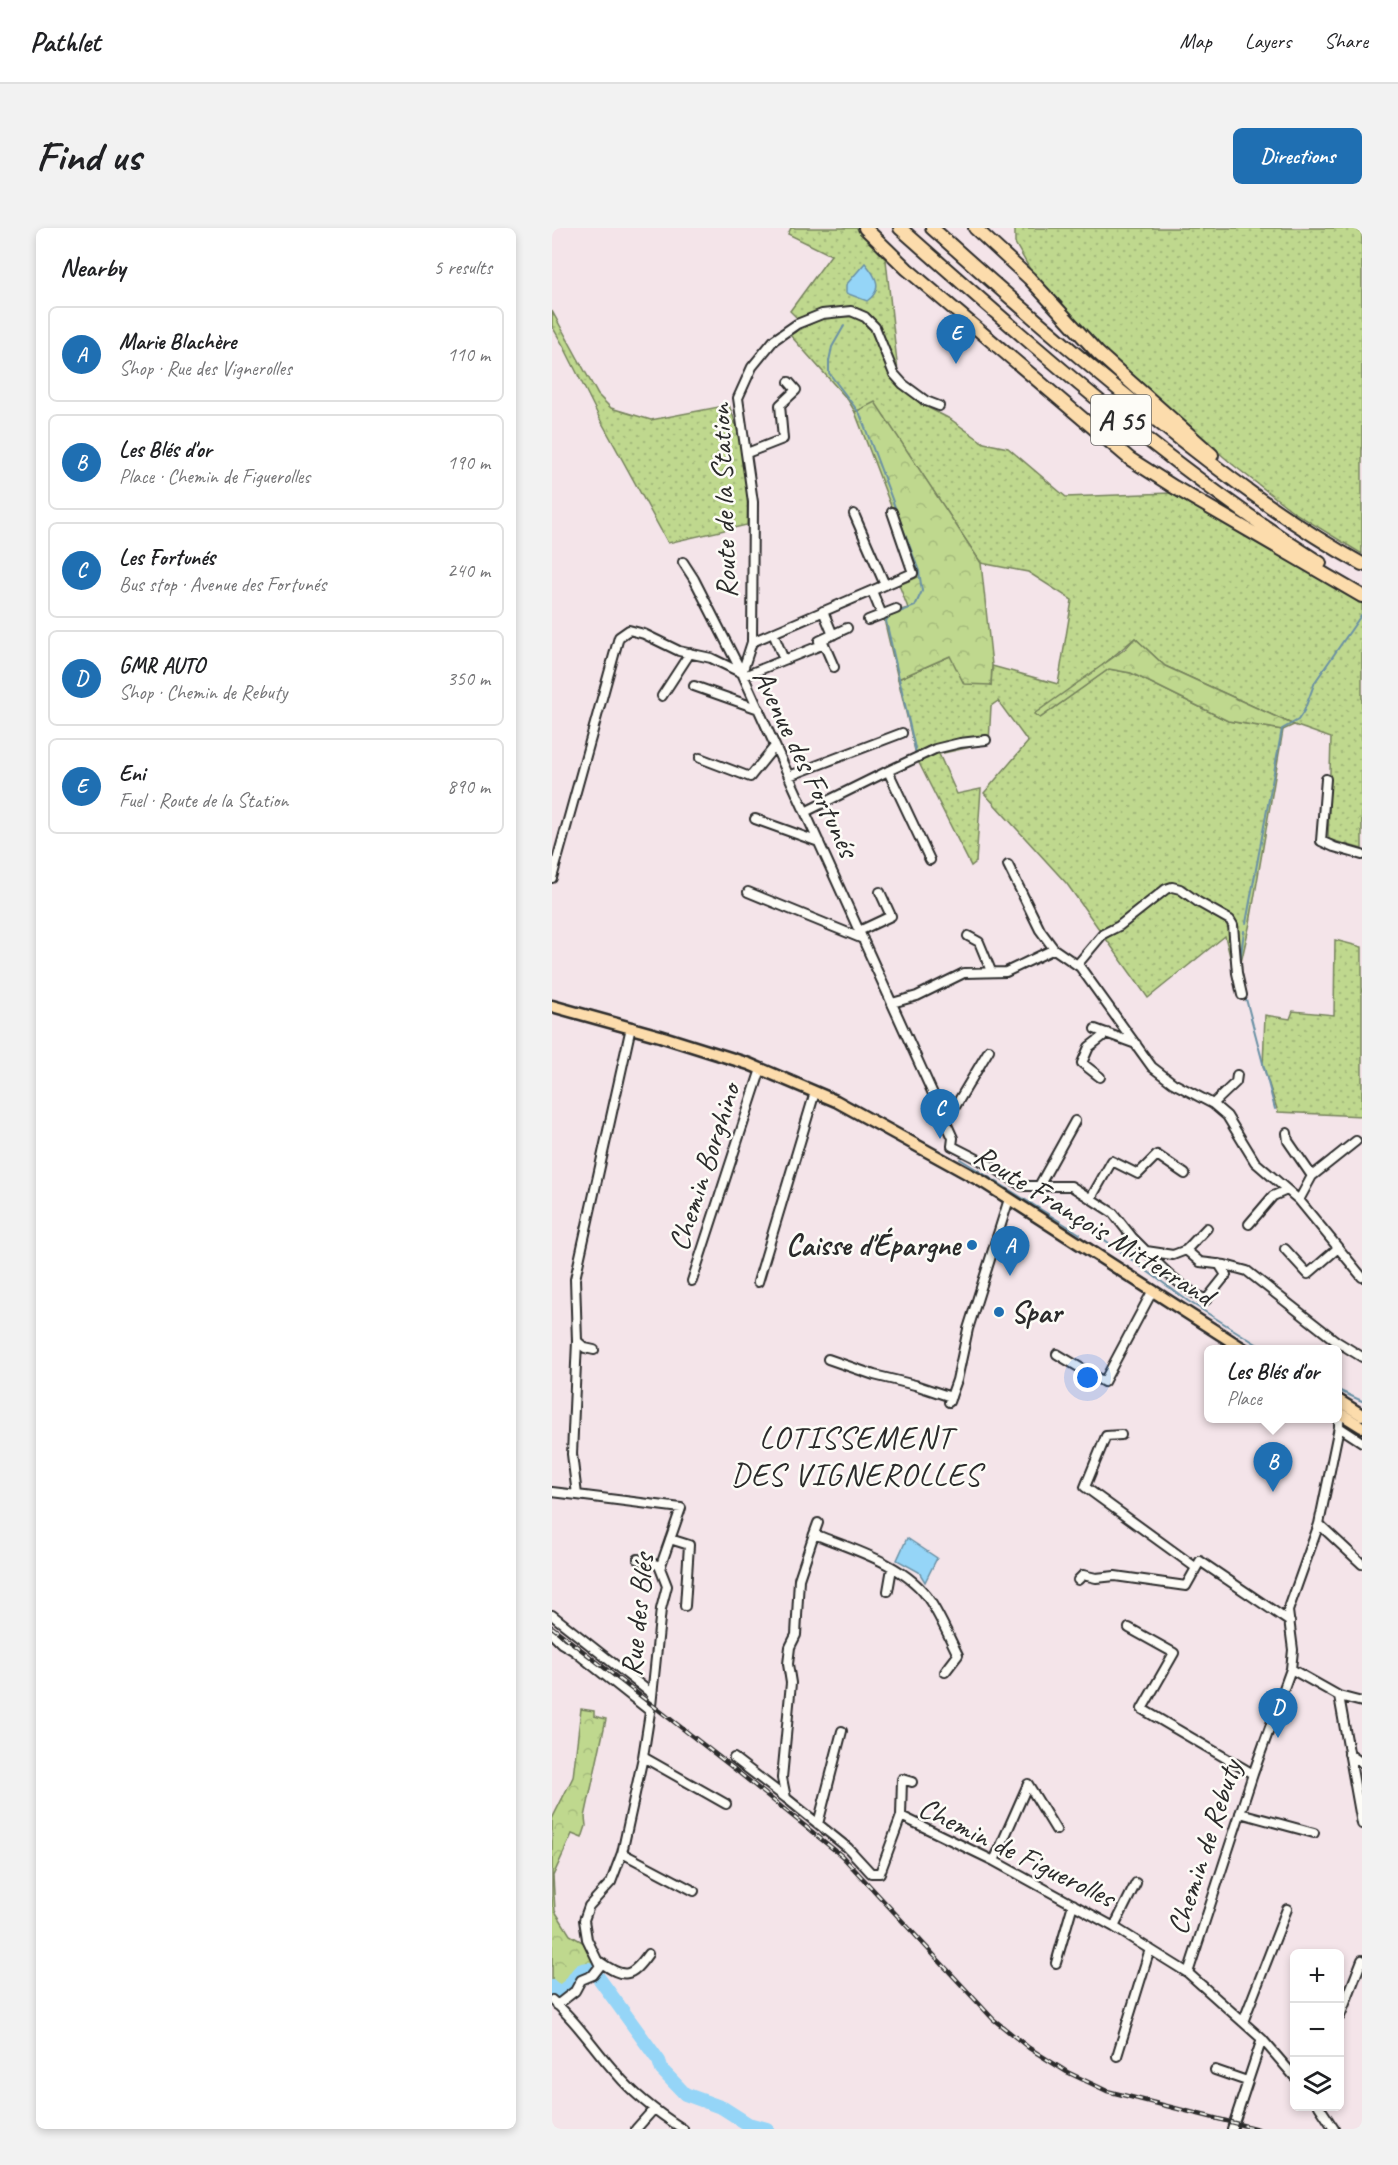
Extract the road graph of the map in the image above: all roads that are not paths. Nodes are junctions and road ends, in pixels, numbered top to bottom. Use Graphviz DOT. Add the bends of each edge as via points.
graph roads {
  1 [pos="865,228"];
  2 [pos="900,228"];
  3 [pos="932,228"];
  4 [pos="975,228"];
  5 [pos="789,382"];
  6 [pos="939,406"];
  7 [pos="747,453"];
  8 [pos="892,512"];
  9 [pos="854,514"];
  10 [pos="1294,522"];
  11 [pos="683,562"];
  12 [pos="1362,564"];
  13 [pos="885,585"];
  14 [pos="1362,588"];
  15 [pos="872,591"];
  16 [pos="1362,596"];
  17 [pos="896,609"];
  18 [pos="823,611"];
  19 [pos="882,615"];
  20 [pos="868,620"];
  21 [pos="848,628"];
  22 [pos="773,633"];
  23 [pos="833,635"];
  24 [pos="819,641"];
  25 [pos="752,642"];
  26 [pos="796,649"];
  27 [pos="690,653"];
  28 [pos="782,655"];
  29 [pos="770,660"];
  30 [pos="834,667"];
  31 [pos="743,675"];
  32 [pos="694,686"];
  33 [pos="662,696"];
  34 [pos="759,709"];
  35 [pos="902,733"];
  36 [pos="986,740"];
  37 [pos="776,746"];
  38 [pos="700,758"];
  39 [pos="888,771"];
  40 [pos="789,776"];
  41 [pos="1326,779"];
  42 [pos="805,812"];
  43 [pos="755,819"];
  44 [pos="819,842"];
  45 [pos="1362,855"];
  46 [pos="930,860"];
  47 [pos="1008,865"];
  48 [pos="552,878"];
  49 [pos="748,892"];
  50 [pos="880,892"];
  51 [pos="861,935"];
  52 [pos="968,936"];
  53 [pos="1054,949"];
  54 [pos="1077,965"];
  55 [pos="991,971"];
  56 [pos="1242,995"];
  57 [pos="892,1003"];
  58 [pos="552,1008"];
  59 [pos="631,1027"];
  60 [pos="1095,1029"];
  61 [pos="1107,1033"];
  62 [pos="1136,1044"];
  63 [pos="989,1050"];
  64 [pos="761,1069"];
  65 [pos="1237,1076"];
  66 [pos="1100,1077"];
  67 [pos="815,1092"];
  68 [pos="1213,1104"];
  69 [pos="1075,1121"];
  70 [pos="946,1122"];
  71 [pos="1287,1133"];
  72 [pos="1356,1142"];
  73 [pos="1185,1174"];
  74 [pos="1312,1176"];
  75 [pos="1039,1186"];
  76 [pos="1287,1190"];
  77 [pos="1091,1198"];
  78 [pos="1009,1199"];
  79 [pos="1299,1200"];
  80 [pos="1249,1224"];
  81 [pos="1207,1228"];
  82 [pos="1338,1248"];
  83 [pos="1285,1249"];
  84 [pos="1186,1250"];
  85 [pos="1146,1251"];
  86 [pos="1219,1264"];
  87 [pos="1362,1277"];
  88 [pos="692,1281"];
  89 [pos="758,1282"];
  90 [pos="1153,1290"];
  91 [pos="1214,1329"];
  92 [pos="577,1341"];
  93 [pos="1238,1345"];
  94 [pos="1241,1345"];
  95 [pos="594,1350"];
  96 [pos="1057,1354"];
  97 [pos="1362,1357"];
  98 [pos="828,1359"];
  99 [pos="1342,1404"];
  100 [pos="1342,1414"];
  101 [pos="1339,1423"];
  102 [pos="1359,1423"];
  103 [pos="1339,1427"];
  104 [pos="1121,1435"];
  105 [pos="1362,1442"];
  106 [pos="552,1491"];
  107 [pos="578,1495"];
  108 [pos="818,1523"];
  109 [pos="1319,1524"];
  110 [pos="814,1534"];
  111 [pos="670,1539"];
  112 [pos="638,1559"];
  113 [pos="1362,1564"];
  114 [pos="661,1566"];
  115 [pos="1195,1567"];
  116 [pos="892,1568"];
  117 [pos="1078,1580"];
  118 [pos="888,1591"];
  119 [pos="685,1606"];
  120 [pos="552,1615"];
  121 [pos="1290,1622"];
  122 [pos="564,1623"];
  123 [pos="1129,1628"];
  124 [pos="553,1635"];
  125 [pos="1291,1669"];
  126 [pos="945,1672"];
  127 [pos="652,1694"];
  128 [pos="1339,1696"];
  129 [pos="1362,1702"];
  130 [pos="650,1711"];
  131 [pos="842,1731"];
  132 [pos="1349,1754"];
  133 [pos="642,1757"];
  134 [pos="734,1758"];
  135 [pos="1362,1763"];
  136 [pos="1253,1774"];
  137 [pos="912,1782"];
  138 [pos="786,1798"];
  139 [pos="726,1804"];
  140 [pos="1240,1813"];
  141 [pos="901,1816"];
  142 [pos="818,1824"];
  143 [pos="1362,1824"];
  144 [pos="1056,1830"];
  145 [pos="1314,1833"];
  146 [pos="622,1853"];
  147 [pos="994,1861"];
  148 [pos="1136,1883"];
  149 [pos="694,1891"];
  150 [pos="1073,1904"];
  151 [pos="1287,1909"];
  152 [pos="1114,1927"];
  153 [pos="1150,1949"];
  154 [pos="648,1954"];
  155 [pos="1362,1960"];
  156 [pos="1056,1963"];
  157 [pos="597,1969"];
  158 [pos="1188,1973"];
  159 [pos="554,2002"];
  160 [pos="1344,2006"];
  161 [pos="1243,2022"];
  162 [pos="1262,2039"];
  163 [pos="1117,2056"];
  164 [pos="1215,2070"];
  165 [pos="1290,2071"];
  166 [pos="1247,2081"];
  167 [pos="653,2110"];
  168 [pos="1322,2111"];
  169 [pos="672,2122"];
  170 [pos="636,2129"];
  171 [pos="666,2129"];
  172 [pos="683,2129"];
  173 [pos="1232,2129"];
  174 [pos="1334,2129"];
  1 -- 16 [label="highway" via="907,269 1130,459"];
  2 -- 14 [label="highway, A 55" via="1050,362 1158,449 1280,537"];
  3 -- 10 [label="highway, A 55" via="1123,394 1202,457"];
  4 -- 10 [label="highway" via="1029,278 1122,376"];
  5 -- 7 [label="street" via="796,390 780,405 783,439"];
  6 -- 7 [label="street, Route de la Station" via="910,390 894,374 875,327 865,317 845,310 822,315 781,333 752,367 738,398"];
  7 -- 25 [label="street, Route de la Station" via="753,502"];
  8 -- 13 [label="street" via="913,573"];
  9 -- 13 [label="street"];
  10 -- 12 [label="highway, A 55"];
  11 -- 31 [label="street"];
  13 -- 15 [label="street"];
  15 -- 18 [label="street"];
  15 -- 19 [label="street"];
  17 -- 19 [label="street"];
  18 -- 22 [label="street"];
  18 -- 23 [label="street"];
  19 -- 20 [label="street"];
  21 -- 23 [label="street"];
  22 -- 25 [label="street"];
  22 -- 28 [label="street"];
  23 -- 24 [label="street"];
  25 -- 31 [label="street, Route de la Station"];
  26 -- 28 [label="street"];
  27 -- 31 [label="street, Avenue des Fortunés" via="711,658"];
  27 -- 33 [label="street"];
  27 -- 48 [label="street, Avenue des Fortunés" via="629,630 619,637"];
  28 -- 29 [label="street"];
  30 -- 31 [label="street" via="824,644"];
  31 -- 34 [label="street, Avenue des Fortunés"];
  32 -- 34 [label="street"];
  34 -- 37 [label="street, Avenue des Fortunés"];
  35 -- 40 [label="street"];
  36 -- 39 [label="street" via="935,748"];
  37 -- 38 [label="street" via="750,777"];
  37 -- 40 [label="street, Avenue des Fortunés"];
  39 -- 42 [label="street"];
  39 -- 46 [label="street"];
  40 -- 42 [label="street, Avenue des Fortunés"];
  41 -- 45 [label="street" via="1321,841"];
  42 -- 44 [label="street, Avenue des Fortunés"];
  43 -- 44 [label="street"];
  44 -- 51 [label="street, Avenue des Fortunés"];
  47 -- 53 [label="street" via="1040,930"];
  49 -- 51 [label="street"];
  50 -- 51 [label="street" via="891,916"];
  51 -- 57 [label="street, Avenue des Fortunés"];
  52 -- 55 [label="street" via="979,942"];
  53 -- 54 [label="street"];
  53 -- 55 [label="street" via="1006,972"];
  54 -- 56 [label="street" via="1103,934 1172,887 1230,920"];
  54 -- 62 [label="street"];
  55 -- 57 [label="street" via="964,973 917,996"];
  57 -- 70 [label="street, Avenue des Fortunés"];
  58 -- 59 [label="main road, Route François Mitterrand"];
  59 -- 64 [label="main road, Route François Mitterrand"];
  59 -- 92 [label="street" via="575,1279"];
  60 -- 61 [label="street"];
  61 -- 62 [label="street"];
  61 -- 66 [label="street" via="1089,1047 1082,1063"];
  62 -- 68 [label="street" via="1152,1067"];
  63 -- 70 [label="street"];
  64 -- 67 [label="main road, Route François Mitterrand"];
  64 -- 88 [label="street, Chemin Borghino"];
  65 -- 68 [label="street" via="1236,1082"];
  67 -- 78 [label="main road, Route François Mitterrand" via="916,1144"];
  67 -- 89 [label="street"];
  68 -- 76 [label="street" via="1227,1116 1255,1162"];
  69 -- 75 [label="street"];
  70 -- 75 [label="street, Avenue des Fortunés" via="952,1146 1022,1186"];
  71 -- 74 [label="street" via="1288,1142"];
  72 -- 74 [label="street"];
  73 -- 77 [label="street" via="1157,1155 1138,1174 1112,1161"];
  74 -- 79 [label="street"];
  75 -- 77 [label="street" via="1071,1186"];
  76 -- 79 [label="street"];
  76 -- 80 [label="street" via="1273,1196"];
  77 -- 85 [label="street" via="1113,1213"];
  78 -- 90 [label="main road, Route François Mitterrand"];
  78 -- 98 [label="street" via="950,1399"];
  79 -- 82 [label="street"];
  81 -- 84 [label="street"];
  82 -- 83 [label="street" via="1308,1274"];
  82 -- 87 [label="street"];
  84 -- 85 [label="street" via="1173,1255"];
  84 -- 86 [label="street" via="1200,1262"];
  85 -- 86 [label="street" via="1165,1271 1206,1300 1226,1275"];
  86 -- 97 [label="street" via="1246,1271"];
  90 -- 91 [label="main road, Route François Mitterrand"];
  90 -- 96 [label="street" via="1104,1382"];
  91 -- 93 [label="main road"];
  91 -- 94 [label="main road"];
  92 -- 95 [label="street"];
  92 -- 107 [label="street" via="572,1454"];
  99 -- 102 [label="main road"];
  100 -- 102 [label="main road"];
  101 -- 103 [label="street"];
  102 -- 103 [label="street"];
  103 -- 105 [label="street"];
  103 -- 109 [label="street"];
  104 -- 115 [label="street" via="1106,1436 1085,1487"];
  106 -- 107 [label="street"];
  107 -- 111 [label="street, Rue des Blés" via="681,1508"];
  108 -- 110 [label="street"];
  109 -- 113 [label="street"];
  109 -- 121 [label="street" via="1288,1611"];
  110 -- 116 [label="street"];
  110 -- 138 [label="street" via="800,1579 796,1635 788,1664 791,1683 782,1778"];
  111 -- 114 [label="street, Rue des Blés"];
  111 -- 119 [label="street" via="689,1545"];
  112 -- 114 [label="street"];
  114 -- 127 [label="street, Rue des Blés" via="667,1587"];
  115 -- 117 [label="street" via="1186,1586 1115,1576 1083,1575"];
  115 -- 121 [label="street" via="1200,1561"];
  116 -- 118 [label="street"];
  116 -- 126 [label="street" via="908,1577 929,1599 957,1652"];
  120 -- 122 [label="street, Rue des Blés"];
  121 -- 125 [label="street"];
  122 -- 124 [label="street"];
  122 -- 127 [label="street, Rue des Blés"];
  123 -- 136 [label="street" via="1174,1653 1143,1709"];
  124 -- 130 [label="street, Rue des Blés"];
  125 -- 128 [label="street"];
  125 -- 136 [label="street, Chemin de Rebuty"];
  127 -- 130 [label="street, Rue des Blés"];
  128 -- 129 [label="street"];
  128 -- 132 [label="street"];
  130 -- 133 [label="street, Rue des Blés"];
  131 -- 142 [label="street"];
  132 -- 135 [label="street"];
  132 -- 143 [label="street"];
  133 -- 139 [label="street"];
  133 -- 146 [label="street, Rue des Blés"];
  134 -- 138 [label="street, Chemin de Figuerolles"];
  136 -- 140 [label="street, Chemin de Rebuty"];
  137 -- 141 [label="street" via="903,1779"];
  138 -- 142 [label="street, Chemin de Figuerolles"];
  140 -- 145 [label="street"];
  140 -- 158 [label="street, Chemin de Rebuty"];
  141 -- 142 [label="street, Chemin de Figuerolles" via="880,1873 871,1873"];
  141 -- 147 [label="street, Chemin de Figuerolles"];
  144 -- 147 [label="street" via="1028,1784"];
  146 -- 149 [label="street"];
  146 -- 157 [label="street, Rue des Blés" via="611,1882 589,1906 584,1920"];
  147 -- 150 [label="street, Chemin de Figuerolles"];
  148 -- 152 [label="street"];
  150 -- 152 [label="street, Chemin de Figuerolles"];
  150 -- 156 [label="street"];
  151 -- 161 [label="street"];
  152 -- 153 [label="street, Chemin de Figuerolles"];
  153 -- 158 [label="street, Chemin de Figuerolles"];
  153 -- 163 [label="street"];
  154 -- 157 [label="street" via="630,1974"];
  155 -- 160 [label="street"];
  157 -- 159 [label="street" via="581,1980 575,1991"];
  158 -- 161 [label="street, Chemin de Figuerolles"];
  159 -- 167 [label="street"];
  161 -- 162 [label="street, Chemin de Figuerolles"];
  162 -- 165 [label="street, Chemin de Figuerolles"];
  162 -- 166 [label="street"];
  164 -- 166 [label="street"];
  166 -- 173 [label="street"];
  167 -- 169 [label="street"];
  167 -- 170 [label="street"];
  168 -- 174 [label="street"];
  169 -- 171 [label="street"];
  169 -- 172 [label="street"];
}
